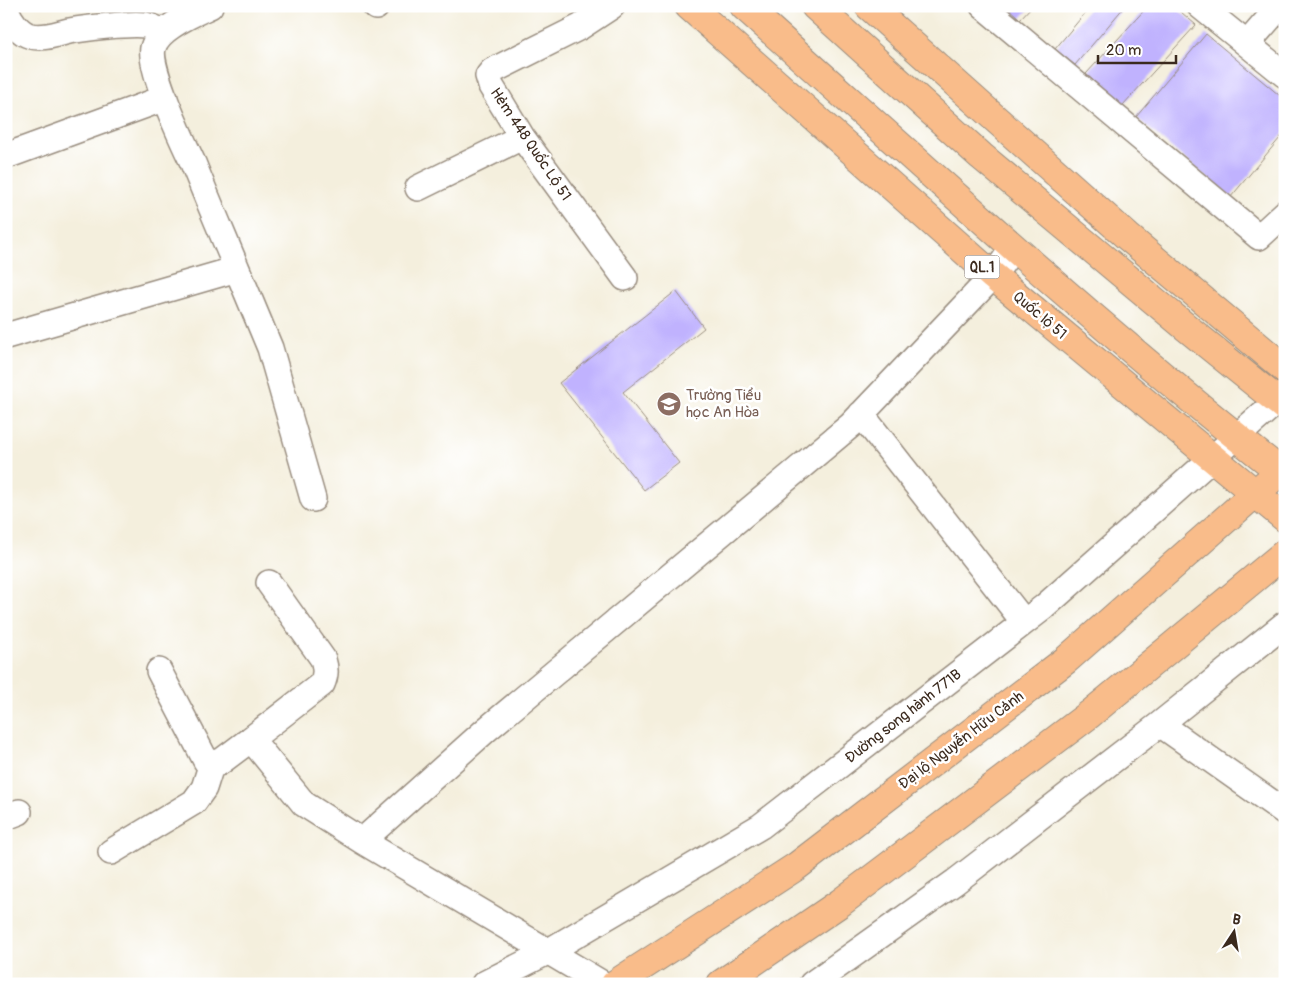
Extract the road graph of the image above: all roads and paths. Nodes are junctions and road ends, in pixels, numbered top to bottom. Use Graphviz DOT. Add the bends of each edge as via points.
graph roads {
  1 [pos="210,6"];
  2 [pos="612,6"];
  3 [pos="689,6"];
  4 [pos="744,6"];
  5 [pos="815,6"];
  6 [pos="869,6"];
  7 [pos="983,6"];
  8 [pos="1200,6"];
  9 [pos="1280,6"];
  10 [pos="6,8"];
  11 [pos="164,32"];
  12 [pos="1247,44"];
  13 [pos="1285,75"];
  14 [pos="165,98"];
  15 [pos="522,137"];
  16 [pos="6,156"];
  17 [pos="418,188"];
  18 [pos="1285,213"];
  19 [pos="1014,248"];
  20 [pos="237,269"];
  21 [pos="993,276"];
  22 [pos="625,278"];
  23 [pos="6,336"];
  24 [pos="1285,369"];
  25 [pos="1282,401"];
  26 [pos="861,414"];
  27 [pos="1237,437"];
  28 [pos="1212,458"];
  29 [pos="1283,471"];
  30 [pos="1255,494"];
  31 [pos="313,499"];
  32 [pos="1285,518"];
  33 [pos="1285,553"];
  34 [pos="269,583"];
  35 [pos="1024,622"];
  36 [pos="1285,624"];
  37 [pos="159,671"];
  38 [pos="1160,724"];
  39 [pos="251,739"];
  40 [pos="212,763"];
  41 [pos="1285,812"];
  42 [pos="362,841"];
  43 [pos="112,852"];
  44 [pos="549,951"];
  45 [pos="484,984"];
  46 [pos="603,984"];
  47 [pos="615,984"];
  48 [pos="722,984"];
  49 [pos="812,984"];
  1 -- 11 [label="street"];
  2 -- 15 [label="street, Hẻm 448 Quốc Lộ 51" via="580,27 492,71 488,76"];
  3 -- 21 [label="main road, Quốc lộ 51 / QL.1"];
  4 -- 19 [label="main road, QL.1"];
  5 -- 25 [label="main road" via="981,156 1187,328"];
  6 -- 24 [label="main road" via="1128,237"];
  7 -- 18 [label="street" via="1259,237"];
  8 -- 12 [label="street"];
  9 -- 12 [label="street"];
  10 -- 11 [label="street" via="9,17 29,36 46,37 69,31 127,25 147,25"];
  11 -- 14 [label="street" via="153,48 155,68"];
  12 -- 13 [label="street"];
  14 -- 16 [label="street"];
  14 -- 20 [label="street"];
  15 -- 17 [label="street"];
  15 -- 22 [label="street, Hẻm 448 Quốc Lộ 51"];
  19 -- 21 [label="street"];
  19 -- 27 [label="main road, QL.1"];
  20 -- 23 [label="street"];
  20 -- 31 [label="street" via="270,348"];
  21 -- 26 [label="street"];
  21 -- 28 [label="main road, Quốc lộ 51 / QL.1"];
  25 -- 27 [label="street, Đường song hành 771B"];
  26 -- 35 [label="street"];
  26 -- 42 [label="street" via="486,730"];
  27 -- 28 [label="street, Đường song hành 771B"];
  27 -- 29 [label="main road, QL.1"];
  28 -- 30 [label="main road, Quốc lộ 51 / QL.1"];
  28 -- 35 [label="street, Đường song hành 771B"];
  29 -- 30 [label="main road, Đại lộ Nguyễn Hữu Cảnh"];
  30 -- 32 [label="main road, Quốc lộ 51 / QL.1"];
  30 -- 47 [label="main road, Đại lộ Nguyễn Hữu Cảnh" via="1066,660 1027,690 797,866"];
  33 -- 48 [label="main road" via="1090,714 840,902"];
  34 -- 39 [label="street" via="323,659 325,678 322,684"];
  35 -- 44 [label="street, Đường song hành 771B" via="761,826"];
  36 -- 38 [label="street"];
  37 -- 40 [label="street" via="206,761"];
  38 -- 41 [label="street"];
  38 -- 49 [label="street" via="954,882"];
  39 -- 40 [label="street" via="219,763"];
  39 -- 42 [label="street" via="304,804"];
  40 -- 43 [label="street" via="204,788 194,802"];
  42 -- 44 [label="street"];
  44 -- 45 [label="street, Đường song hành 771B"];
  44 -- 46 [label="street"];
}
